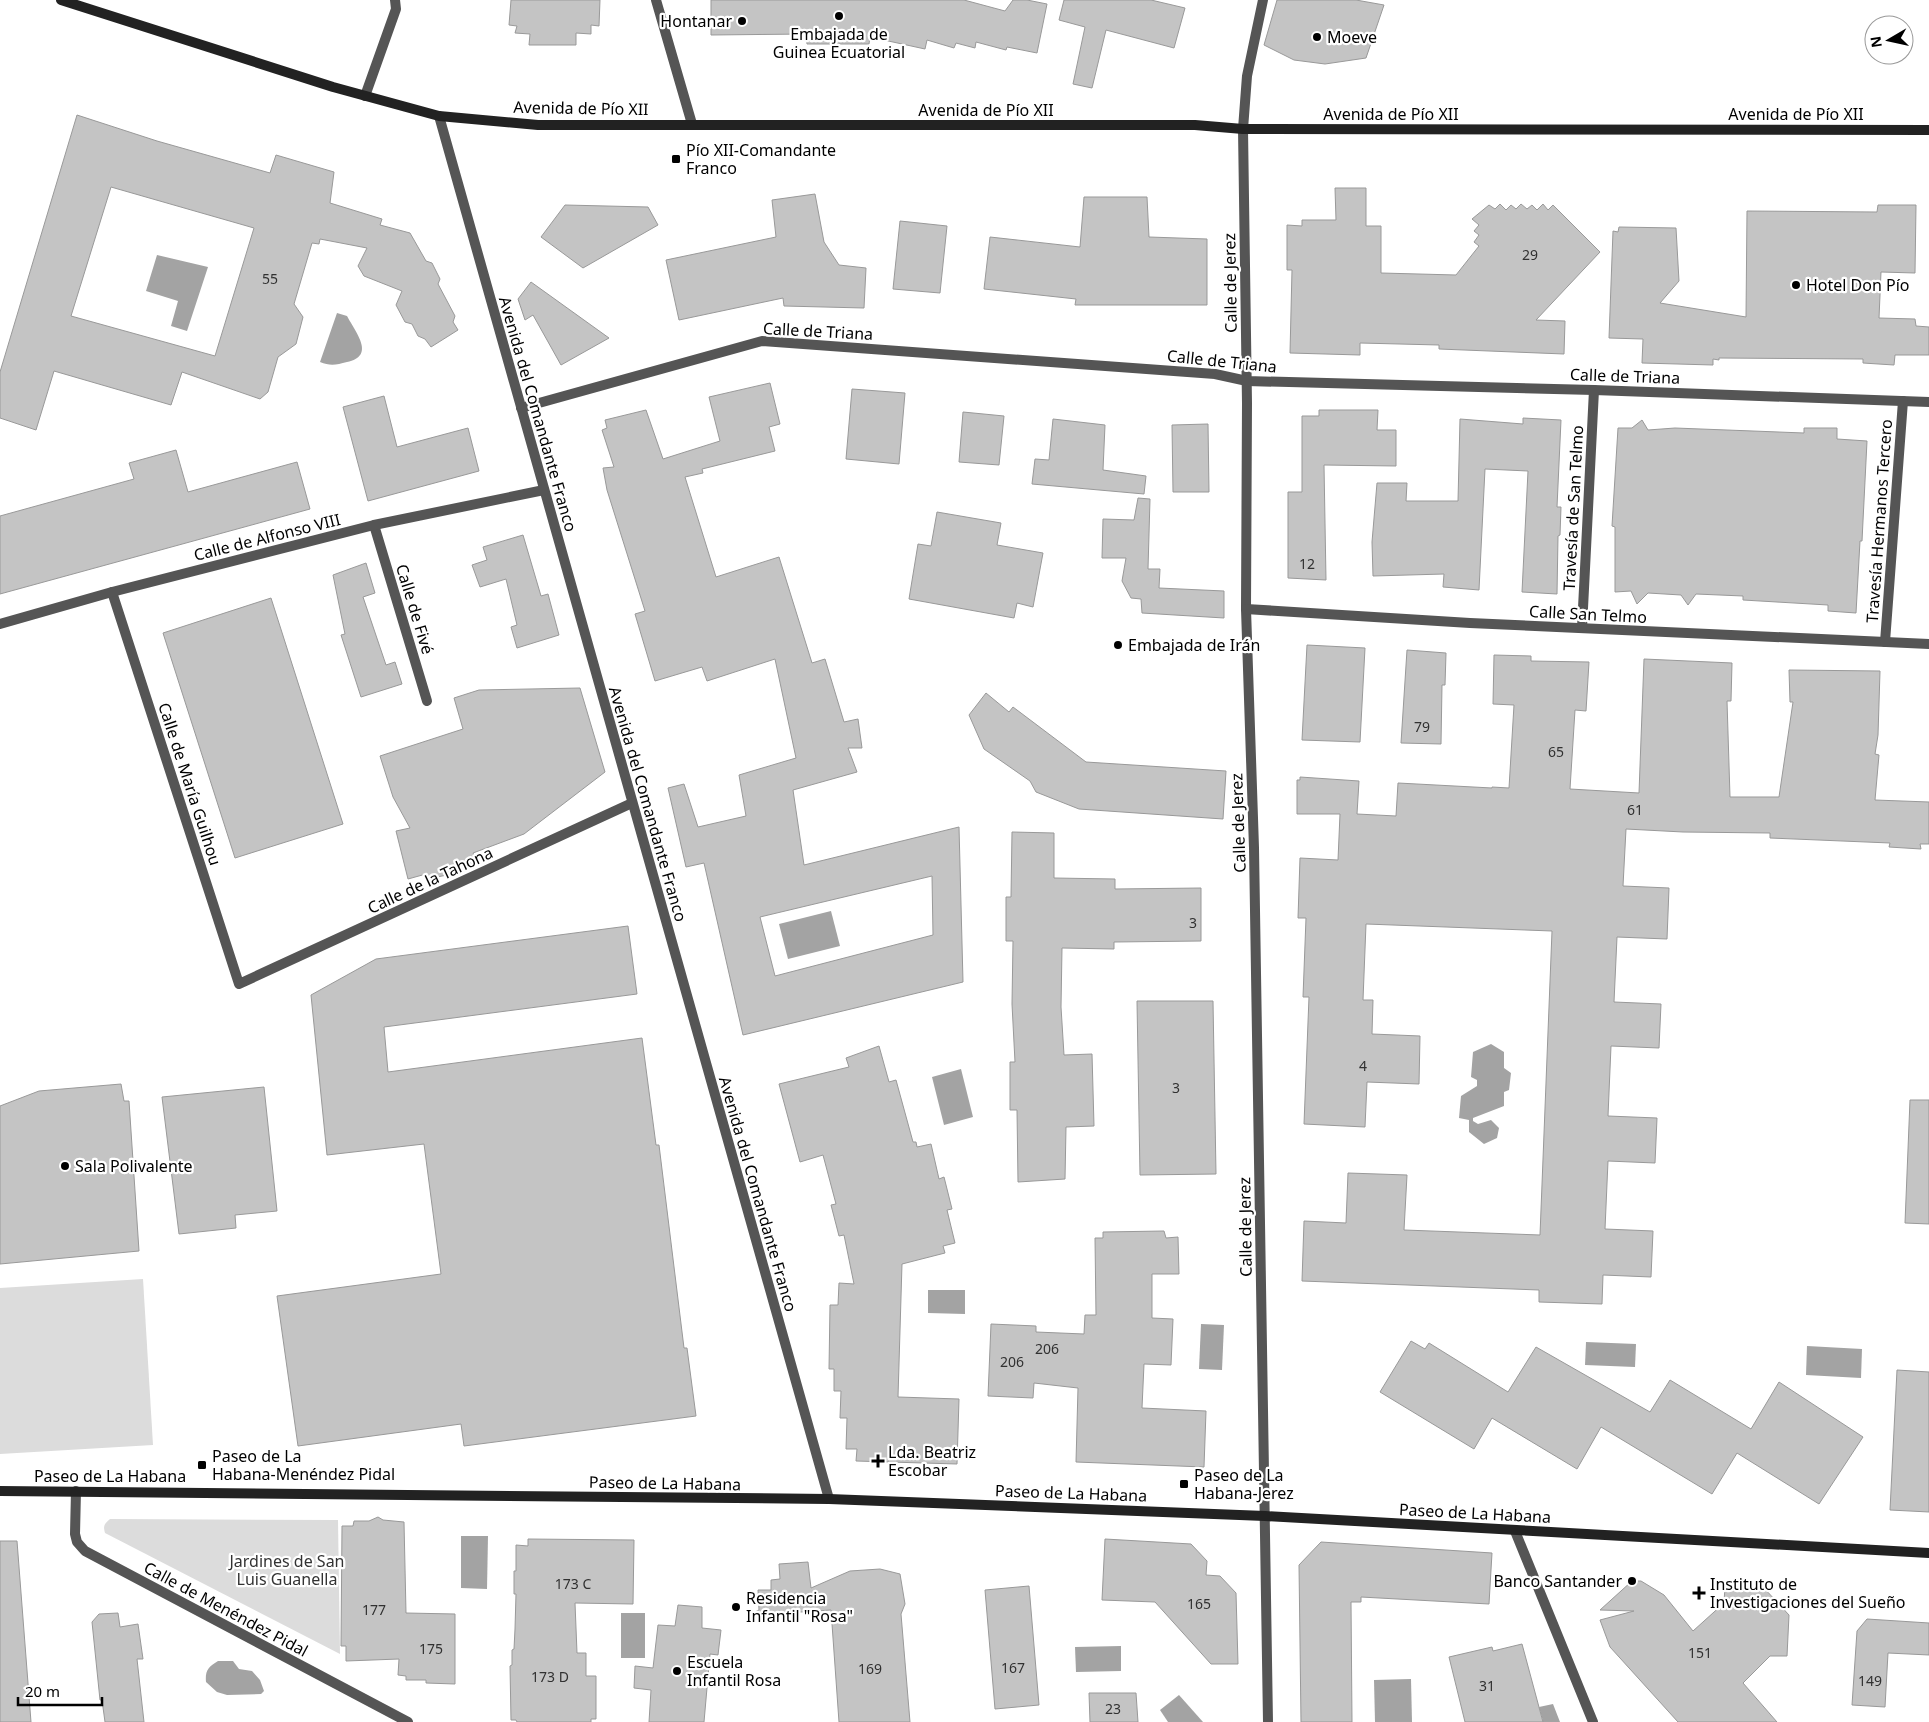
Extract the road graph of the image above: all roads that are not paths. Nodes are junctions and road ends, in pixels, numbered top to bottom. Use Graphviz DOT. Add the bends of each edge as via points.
graph roads {
  1 [pos="60,0"];
  2 [pos="395,0"];
  3 [pos="656,0"];
  4 [pos="1263,0"];
  5 [pos="365,96"];
  6 [pos="439,116"];
  7 [pos="692,124"];
  8 [pos="1243,129"];
  9 [pos="1929,130"];
  10 [pos="1247,381"];
  11 [pos="1594,390"];
  12 [pos="1902,401"];
  13 [pos="1929,402"];
  14 [pos="521,408"];
  15 [pos="544,490"];
  16 [pos="374,524"];
  17 [pos="112,592"];
  18 [pos="1246,609"];
  19 [pos="0,624"];
  20 [pos="1582,628"];
  21 [pos="1885,642"];
  22 [pos="1929,644"];
  23 [pos="427,701"];
  24 [pos="632,803"];
  25 [pos="239,984"];
  26 [pos="0,1491"];
  27 [pos="76,1491"];
  28 [pos="829,1499"];
  29 [pos="1265,1516"];
  30 [pos="1515,1531"];
  31 [pos="1929,1553"];
  32 [pos="408,1722"];
  33 [pos="1268,1722"];
  34 [pos="1593,1722"];
  1 -- 5 [label="street, Avenida de Pío XII"];
  2 -- 5 [label="street" via="396,9"];
  3 -- 7 [label="street"];
  4 -- 8 [label="street, Calle de Jerez" via="1247,76"];
  5 -- 6 [label="street, Avenida de Pío XII"];
  6 -- 7 [label="street, Avenida de Pío XII" via="538,125"];
  6 -- 14 [label="street, Avenida del Comandante Franco"];
  7 -- 8 [label="street, Avenida de Pío XII" via="1185,125"];
  8 -- 9 [label="street, Avenida de Pío XII"];
  8 -- 10 [label="street, Calle de Jerez"];
  10 -- 11 [label="street, Calle de Triana"];
  10 -- 14 [label="street, Calle de Triana" via="1215,374 762,341"];
  10 -- 18 [label="street, Calle de Jerez"];
  11 -- 12 [label="street, Calle de Triana"];
  11 -- 20 [label="street, Travesía de San Telmo"];
  12 -- 13 [label="street, Calle de Triana"];
  12 -- 21 [label="street, Travesía Hermanos Tercero"];
  14 -- 15 [label="street, Avenida del Comandante Franco"];
  15 -- 16 [label="street, Calle de Alfonso VIII"];
  15 -- 24 [label="street, Avenida del Comandante Franco"];
  16 -- 17 [label="street, Calle de Alfonso VIII"];
  16 -- 23 [label="street, Calle de Fivé"];
  17 -- 19 [label="street, Calle de Alfonso VIII"];
  17 -- 25 [label="street, Calle de María Guilhou"];
  18 -- 20 [label="street, Calle San Telmo"];
  18 -- 29 [label="street, Calle de Jerez" via="1254,848"];
  20 -- 21 [label="street, Calle San Telmo"];
  21 -- 22 [label="street, Calle San Telmo"];
  24 -- 25 [label="street, Calle de la Tahona"];
  24 -- 28 [label="street, Avenida del Comandante Franco"];
  26 -- 27 [label="street, Paseo de La Habana"];
  27 -- 28 [label="street, Paseo de La Habana"];
  27 -- 32 [label="street, Calle de Menéndez Pidal" via="75,1534 84,1551"];
  28 -- 29 [label="street, Paseo de La Habana"];
  29 -- 30 [label="street, Paseo de La Habana"];
  29 -- 33 [label="street, Calle de Jerez"];
  30 -- 31 [label="street, Paseo de La Habana"];
  30 -- 34 [label="street"];
}
